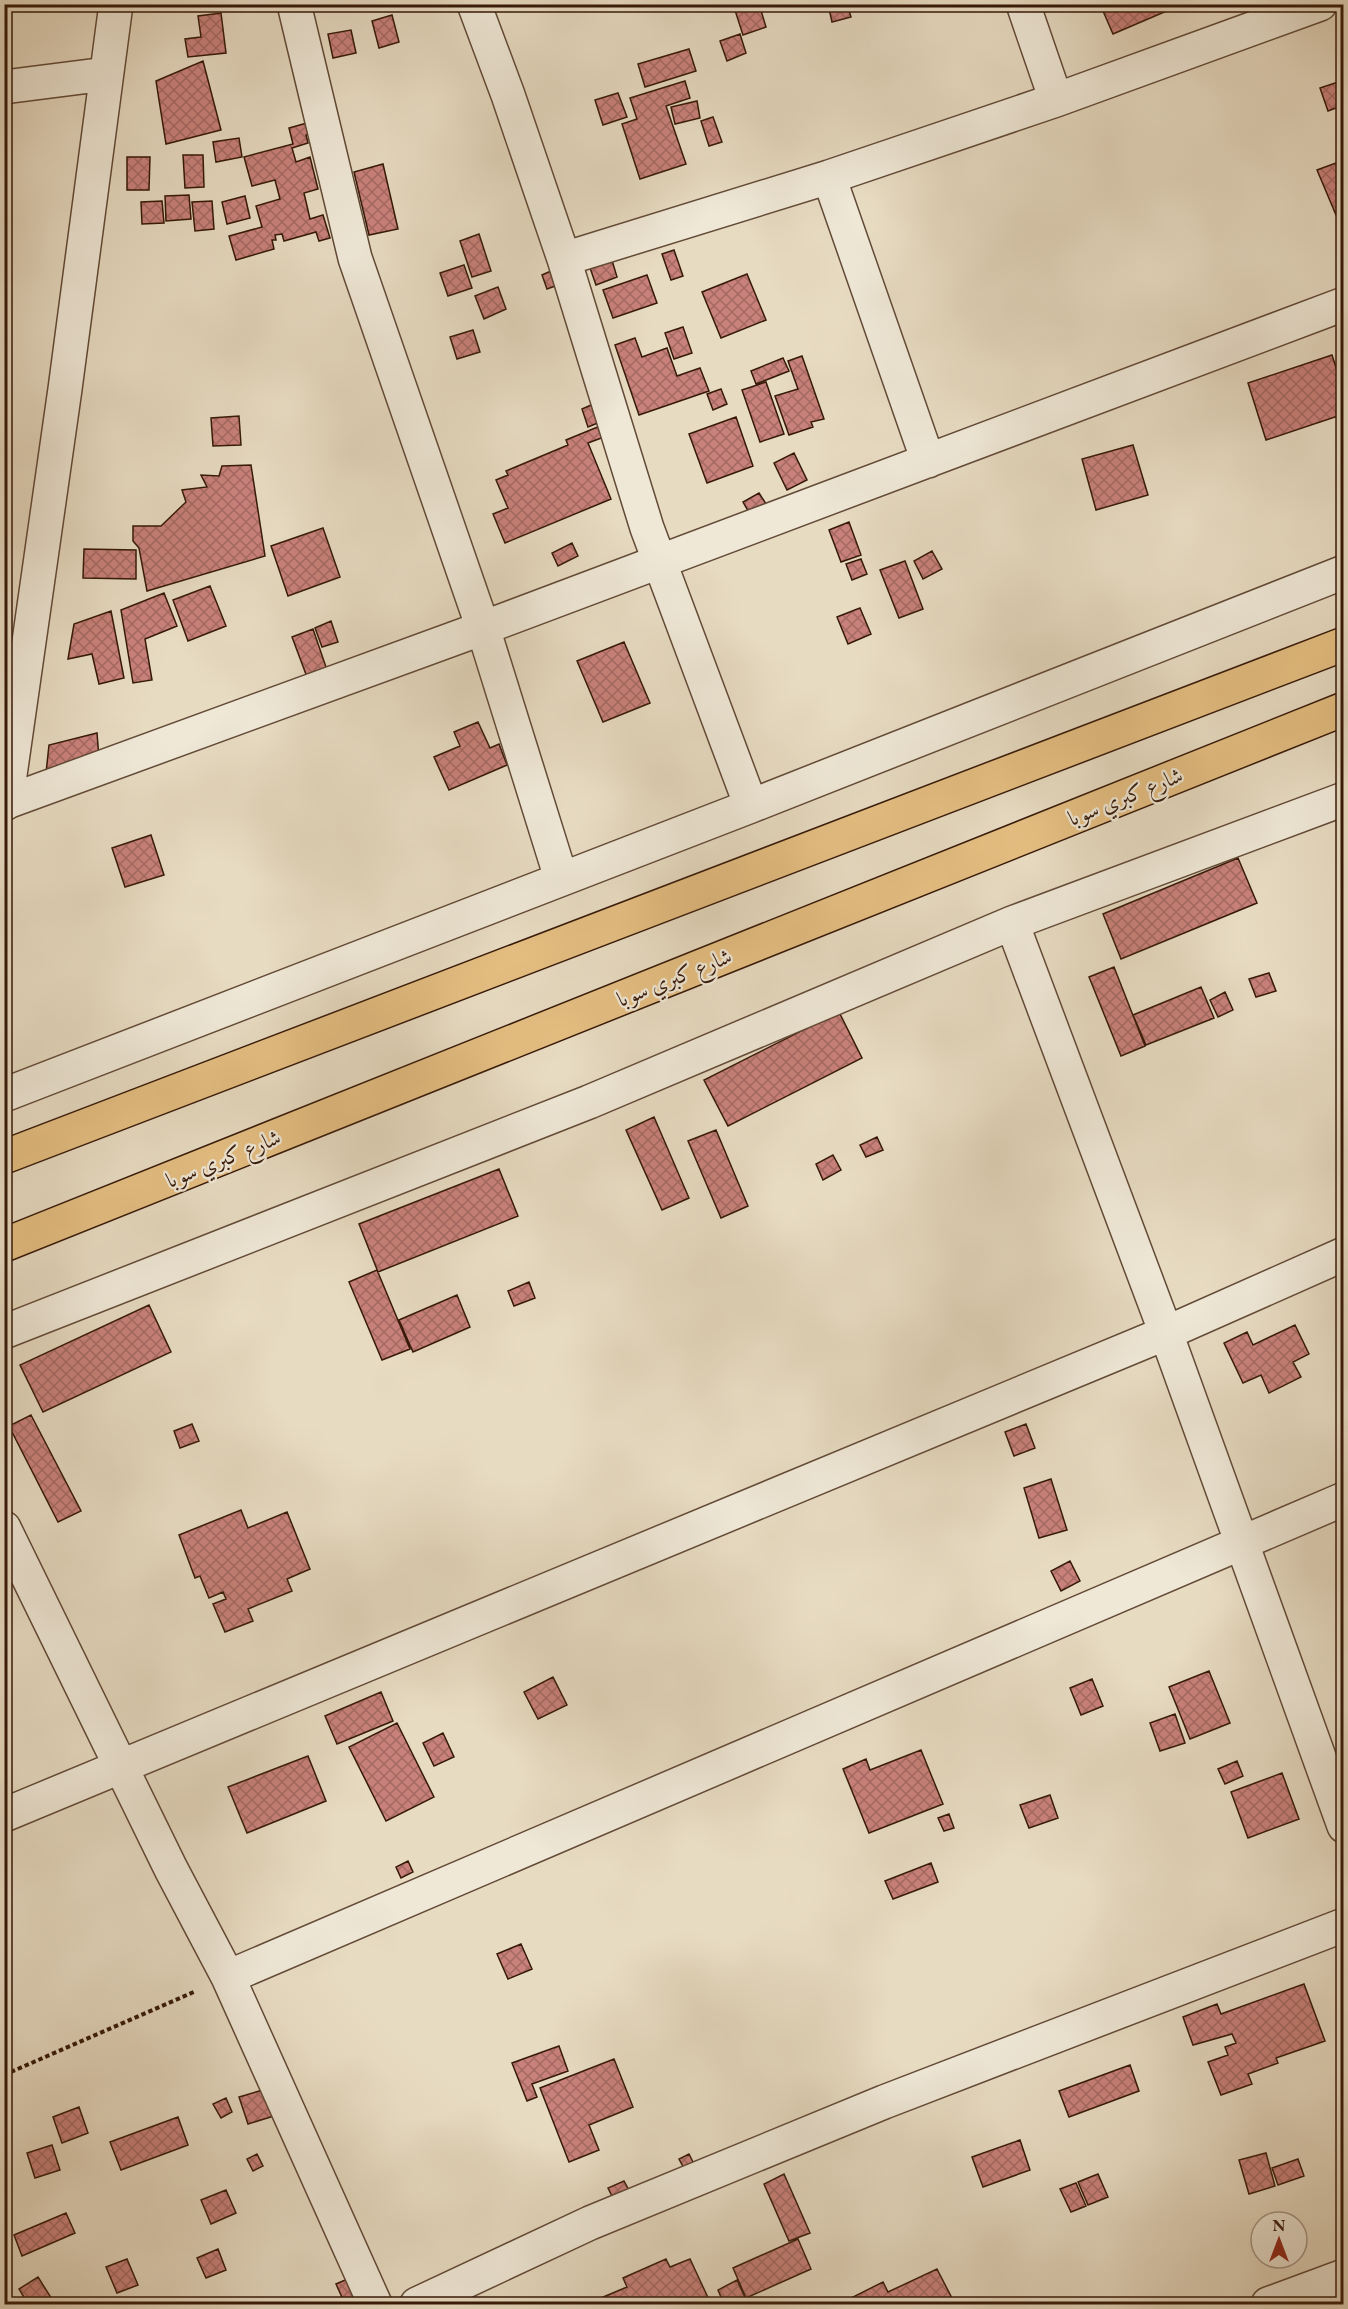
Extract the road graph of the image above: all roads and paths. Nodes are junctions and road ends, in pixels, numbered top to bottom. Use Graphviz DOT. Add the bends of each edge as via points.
graph roads {
  1 [pos="116,4"];
  2 [pos="294,4"];
  3 [pos="474,4"];
  4 [pos="1023,4"];
  5 [pos="1320,4"];
  6 [pos="106,74"];
  7 [pos="4,87"];
  8 [pos="1056,100"];
  9 [pos="830,177"];
  10 [pos="564,259"];
  11 [pos="1344,304"];
  12 [pos="928,461"];
  13 [pos="659,561"];
  14 [pos="1344,572"];
  15 [pos="483,628"];
  16 [pos="1344,644"];
  17 [pos="1344,709"];
  18 [pos="1344,799"];
  19 [pos="5,803"];
  20 [pos="751,806"];
  21 [pos="561,878"];
  22 [pos="1012,923"];
  23 [pos="4,1095"];
  24 [pos="4,1157"];
  25 [pos="4,1245"];
  26 [pos="1344,1254"];
  27 [pos="4,1332"];
  28 [pos="1166,1333"];
  29 [pos="1344,1499"];
  30 [pos="4,1528"];
  31 [pos="1241,1542"];
  32 [pos="123,1767"];
  33 [pos="4,1815"];
  34 [pos="1344,1826"];
  35 [pos="1344,1924"];
  36 [pos="228,1977"];
  37 [pos="4,2074"];
  38 [pos="1344,2276"];
  39 [pos="375,2304"];
  40 [pos="417,2304"];
  41 [pos="1268,2304"];
  1 -- 6 [label="street"];
  2 -- 15 [label="street" via="355,258"];
  3 -- 10 [label="street"];
  4 -- 8 [label="street"];
  5 -- 8 [label="street"];
  6 -- 7 [label="street"];
  6 -- 19 [label="street" via="66,389"];
  8 -- 9 [label="street"];
  9 -- 10 [label="street"];
  9 -- 12 [label="street"];
  10 -- 13 [label="street"];
  11 -- 12 [label="street"];
  12 -- 13 [label="street"];
  13 -- 15 [label="street"];
  13 -- 20 [label="street"];
  14 -- 20 [label="street"];
  15 -- 19 [label="street"];
  15 -- 21 [label="street"];
  16 -- 24 [label="highway"];
  17 -- 25 [label="highway, شارع كبري سوبا"];
  18 -- 22 [label="street"];
  20 -- 21 [label="street"];
  21 -- 23 [label="street"];
  22 -- 27 [label="street" via="590,1102"];
  22 -- 28 [label="street"];
  26 -- 28 [label="street"];
  28 -- 31 [label="street"];
  28 -- 32 [label="street"];
  29 -- 31 [label="street"];
  30 -- 32 [label="street"];
  31 -- 34 [label="street"];
  31 -- 36 [label="street"];
  32 -- 33 [label="street"];
  32 -- 36 [label="street"];
  35 -- 40 [label="street" via="841,2120 590,2223"];
  36 -- 37 [label="path"];
  36 -- 39 [label="street"];
  38 -- 41 [label="street"];
}
